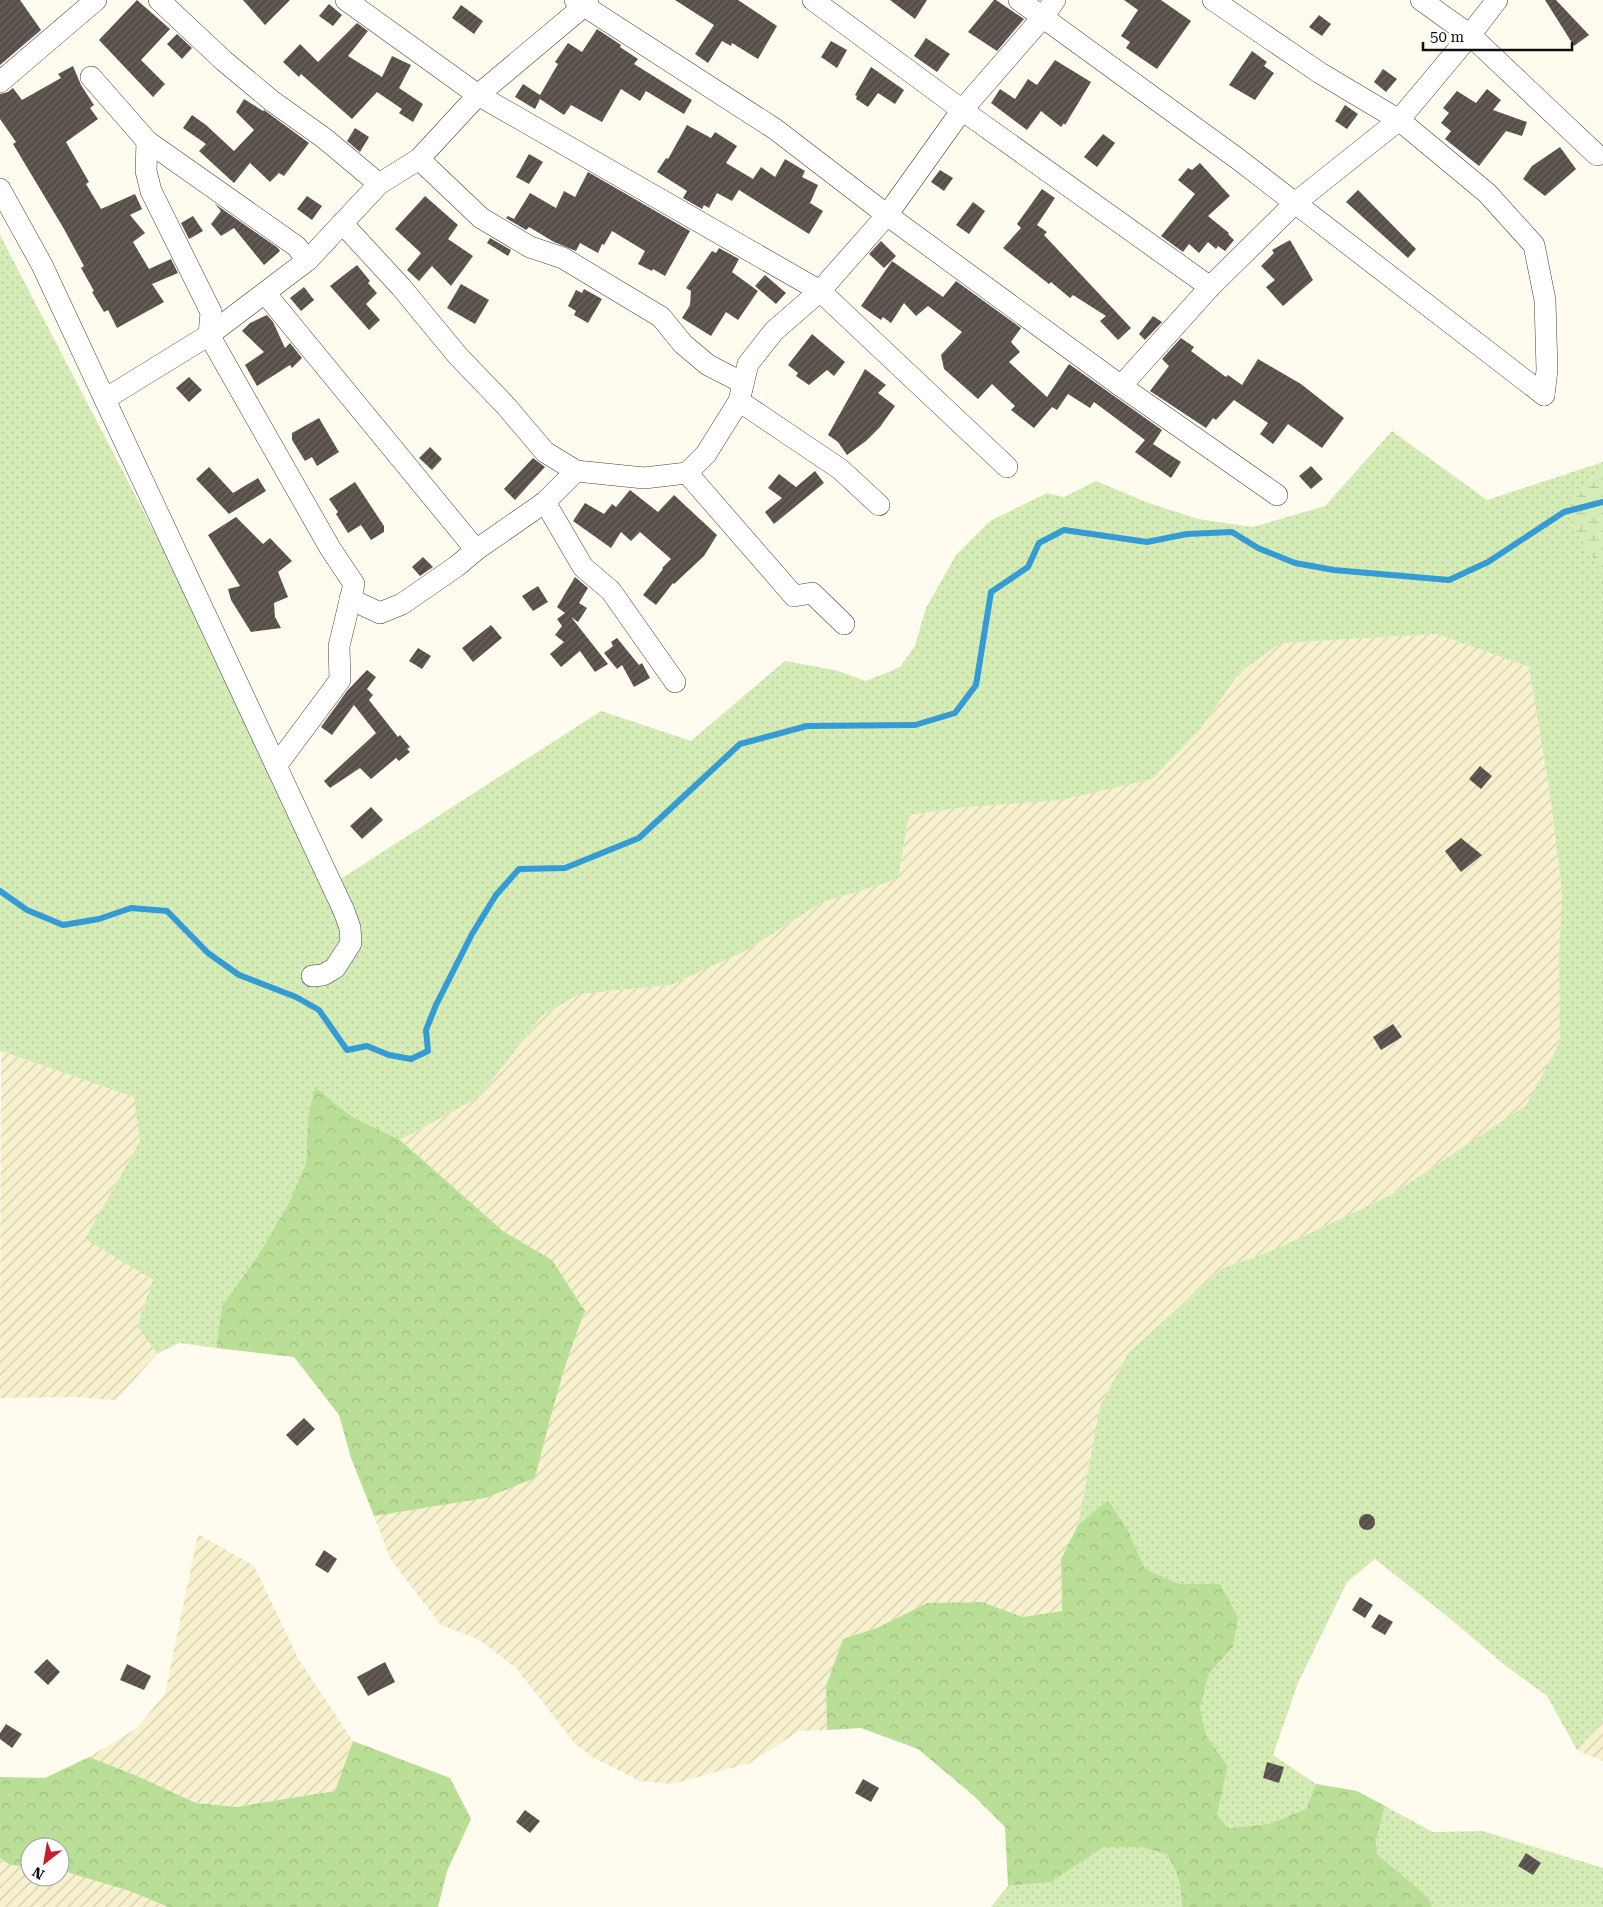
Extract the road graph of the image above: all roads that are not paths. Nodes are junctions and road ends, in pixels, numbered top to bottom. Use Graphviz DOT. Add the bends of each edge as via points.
graph roads {
  1 [pos="96,0"];
  2 [pos="159,0"];
  3 [pos="346,0"];
  4 [pos="813,0"];
  5 [pos="1019,0"];
  6 [pos="1213,0"];
  7 [pos="1421,0"];
  8 [pos="1497,0"];
  9 [pos="582,2"];
  10 [pos="1049,9"];
  11 [pos="1470,35"];
  12 [pos="91,76"];
  13 [pos="0,82"];
  14 [pos="478,95"];
  15 [pos="962,110"];
  16 [pos="1399,120"];
  17 [pos="147,141"];
  18 [pos="1598,155"];
  19 [pos="419,159"];
  20 [pos="379,184"];
  21 [pos="0,189"];
  22 [pos="1295,203"];
  23 [pos="887,215"];
  24 [pos="342,223"];
  25 [pos="308,260"];
  26 [pos="1210,287"];
  27 [pos="820,291"];
  28 [pos="265,293"];
  29 [pos="209,334"];
  30 [pos="1121,386"];
  31 [pos="741,392"];
  32 [pos="105,399"];
  33 [pos="1008,467"];
  34 [pos="576,471"];
  35 [pos="687,473"];
  36 [pos="1277,495"];
  37 [pos="545,502"];
  38 [pos="879,505"];
  39 [pos="476,550"];
  40 [pos="350,599"];
  41 [pos="844,624"];
  42 [pos="675,682"];
  43 [pos="276,766"];
  44 [pos="312,976"];
  1 -- 13 [label="street"];
  2 -- 20 [label="street" via="224,61"];
  3 -- 14 [label="street"];
  4 -- 15 [label="street"];
  5 -- 10 [label="street"];
  6 -- 16 [label="street" via="1320,73"];
  7 -- 11 [label="street"];
  8 -- 11 [label="street"];
  9 -- 14 [label="street"];
  9 -- 23 [label="street" via="775,129"];
  10 -- 15 [label="street"];
  10 -- 22 [label="street"];
  11 -- 16 [label="street"];
  11 -- 18 [label="street"];
  12 -- 17 [label="street"];
  14 -- 19 [label="street"];
  14 -- 27 [label="street"];
  15 -- 23 [label="street"];
  15 -- 26 [label="street"];
  16 -- 22 [label="street"];
  16 -- 22 [label="street" via="1487,193 1534,245 1545,300 1547,370 1544,395"];
  17 -- 25 [label="street" via="296,246"];
  17 -- 29 [label="street" via="146,171 150,191 212,312"];
  19 -- 20 [label="street"];
  19 -- 31 [label="street" via="481,218 530,247 563,258 661,318 683,344"];
  20 -- 24 [label="street"];
  21 -- 32 [label="street" via="42,265"];
  22 -- 26 [label="street"];
  23 -- 27 [label="street"];
  23 -- 30 [label="street"];
  24 -- 25 [label="street"];
  24 -- 34 [label="street" via="546,452"];
  25 -- 28 [label="street"];
  26 -- 30 [label="street"];
  27 -- 31 [label="street" via="774,331 748,364"];
  27 -- 33 [label="street"];
  28 -- 29 [label="street"];
  28 -- 39 [label="street"];
  29 -- 32 [label="street"];
  29 -- 40 [label="street" via="330,548 354,584"];
  30 -- 36 [label="street"];
  31 -- 35 [label="street" via="706,454"];
  31 -- 38 [label="street" via="840,469"];
  32 -- 43 [label="street"];
  34 -- 35 [label="street" via="644,478"];
  34 -- 37 [label="street"];
  35 -- 41 [label="street" via="794,596 812,593"];
  37 -- 39 [label="street"];
  37 -- 42 [label="street" via="583,567 612,592"];
  39 -- 40 [label="street" via="402,604 380,614"];
  40 -- 43 [label="street" via="339,646 340,680"];
  43 -- 44 [label="street" via="350,928 351,943 335,968 323,976"];
}
